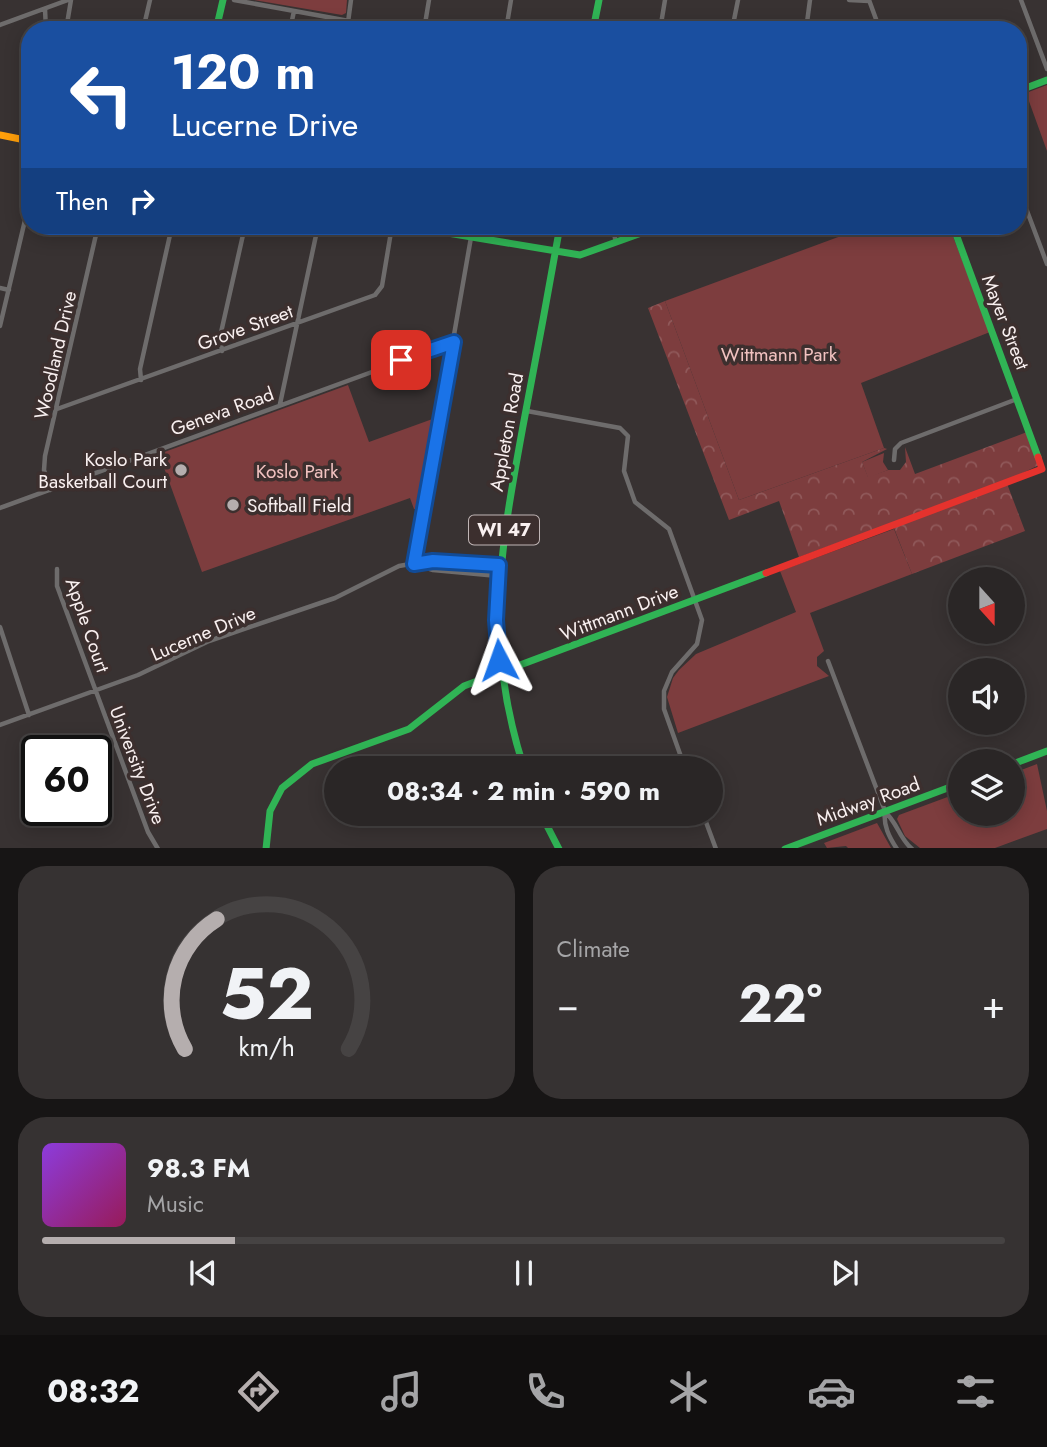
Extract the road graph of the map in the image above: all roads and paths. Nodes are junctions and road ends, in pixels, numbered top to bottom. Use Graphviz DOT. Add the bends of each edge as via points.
graph roads {
  1 [pos="69,0"];
  2 [pos="150,0"];
  3 [pos="223,0"];
  4 [pos="234,0"];
  5 [pos="351,0"];
  6 [pos="429,0"];
  7 [pos="511,0"];
  8 [pos="598,0"];
  9 [pos="665,0"];
  10 [pos="738,0"];
  11 [pos="810,0"];
  12 [pos="849,0"];
  13 [pos="869,0"];
  14 [pos="1021,0"];
  15 [pos="45,9"];
  16 [pos="295,11"];
  17 [pos="46,21"];
  18 [pos="67,21"];
  19 [pos="145,21"];
  20 [pos="218,21"];
  21 [pos="292,21"];
  22 [pos="349,21"];
  23 [pos="426,21"];
  24 [pos="508,21"];
  25 [pos="594,21"];
  26 [pos="662,21"];
  27 [pos="734,21"];
  28 [pos="807,21"];
  29 [pos="877,21"];
  30 [pos="0,25"];
  31 [pos="1047,69"];
  32 [pos="1047,80"];
  33 [pos="1027,88"];
  34 [pos="0,135"];
  35 [pos="21,139"];
  36 [pos="1027,211"];
  37 [pos="22,235"];
  38 [pos="97,235"];
  39 [pos="170,235"];
  40 [pos="244,235"];
  41 [pos="316,235"];
  42 [pos="389,235"];
  43 [pos="459,235"];
  44 [pos="558,235"];
  45 [pos="614,235"];
  46 [pos="637,235"];
  47 [pos="956,235"];
  48 [pos="471,237"];
  49 [pos="616,243"];
  50 [pos="555,251"];
  51 [pos="1047,264"];
  52 [pos="0,288"];
  53 [pos="9,290"];
  54 [pos="296,323"];
  55 [pos="0,326"];
  56 [pos="454,342"];
  57 [pos="222,351"];
  58 [pos="141,380"];
  59 [pos="1018,399"];
  60 [pos="280,404"];
  61 [pos="57,410"];
  62 [pos="526,411"];
  63 [pos="894,460"];
  64 [pos="1043,468"];
  65 [pos="50,490"];
  66 [pos="0,508"];
  67 [pos="414,564"];
  68 [pos="499,565"];
  69 [pos="57,569"];
  70 [pos="498,576"];
  71 [pos="696,600"];
  72 [pos="0,627"];
  73 [pos="828,661"];
  74 [pos="501,673"];
  75 [pos="96,691"];
  76 [pos="29,715"];
  77 [pos="0,725"];
  78 [pos="1047,751"];
  79 [pos="521,756"];
  80 [pos="681,756"];
  81 [pos="1025,759"];
  82 [pos="948,788"];
  83 [pos="885,811"];
  84 [pos="546,826"];
  85 [pos="707,826"];
  86 [pos="157,848"];
  87 [pos="266,848"];
  88 [pos="556,848"];
  89 [pos="716,848"];
  90 [pos="788,848"];
  91 [pos="896,848"];
  92 [pos="911,848"];
  1 -- 15 [label="street"];
  1 -- 18 [label="street"];
  2 -- 19 [label="street"];
  3 -- 20 [label="street"];
  4 -- 16 [label="street"];
  5 -- 22 [label="street"];
  6 -- 23 [label="street"];
  7 -- 24 [label="street"];
  8 -- 25 [label="street"];
  9 -- 26 [label="street"];
  10 -- 27 [label="street"];
  11 -- 28 [label="street"];
  12 -- 13 [label="street"];
  13 -- 29 [label="street"];
  14 -- 31 [label="street"];
  15 -- 17 [label="street"];
  15 -- 30 [label="street"];
  16 -- 21 [label="street"];
  16 -- 22 [label="street"];
  32 -- 33 [label="street"];
  34 -- 35 [label="street"];
  36 -- 51 [label="street"];
  37 -- 53 [label="street"];
  38 -- 61 [label="street, Woodland Drive"];
  39 -- 58 [label="street"];
  40 -- 57 [label="street" via="220,337"];
  41 -- 54 [label="street"];
  42 -- 54 [label="street, Grove Street" via="379,292"];
  43 -- 48 [label="street"];
  44 -- 50 [label="street, Appleton Road / WI 47"];
  45 -- 49 [label="street"];
  46 -- 49 [label="street"];
  47 -- 59 [label="street, Mayer Street"];
  48 -- 50 [label="street"];
  48 -- 56 [label="street"];
  49 -- 50 [label="street" via="580,255"];
  50 -- 62 [label="street, Appleton Road / WI 47"];
  52 -- 53 [label="street"];
  53 -- 55 [label="street"];
  54 -- 57 [label="street, Grove Street"];
  54 -- 60 [label="street"];
  56 -- 60 [label="street, Geneva Road"];
  56 -- 67 [label="street"];
  57 -- 58 [label="street, Grove Street"];
  58 -- 61 [label="street, Grove Street"];
  59 -- 63 [label="street" via="901,443"];
  59 -- 64 [label="street, Mayer Street"];
  60 -- 65 [label="street, Geneva Road"];
  61 -- 65 [label="street, Woodland Drive" via="45,461"];
  62 -- 68 [label="street, Appleton Road / WI 47"];
  62 -- 71 [label="street" via="620,428 626,433 624,471 635,502 669,529"];
  64 -- 71 [label="street, Wittmann Drive"];
  65 -- 66 [label="street, Geneva Road"];
  67 -- 68 [label="street, Lucerne Drive"];
  67 -- 70 [label="street"];
  67 -- 75 [label="street, Lucerne Drive" via="392,569 335,598 209,641"];
  68 -- 70 [label="street, Appleton Road / WI 47"];
  69 -- 75 [label="street, Apple Court" via="55,582"];
  70 -- 74 [label="street, Appleton Road / WI 47"];
  71 -- 74 [label="street, Wittmann Drive"];
  71 -- 80 [label="street" via="702,620 700,636 691,653 672,671 663,698"];
  72 -- 76 [label="street"];
  73 -- 83 [label="street"];
  74 -- 79 [label="street, Appleton Road / WI 47"];
  74 -- 87 [label="street, Wittmann Drive" via="456,691 411,728 300,772 286,782 269,817"];
  75 -- 76 [label="street, Lucerne Drive"];
  75 -- 86 [label="street, University Drive"];
  76 -- 77 [label="street, Lucerne Drive"];
  78 -- 81 [label="street"];
  82 -- 83 [label="street, Midway Road"];
  83 -- 90 [label="street, Midway Road"];
  83 -- 91 [label="street" via="883,821"];
  83 -- 92 [label="street"];
  84 -- 88 [label="street"];
  85 -- 89 [label="street"];
}
